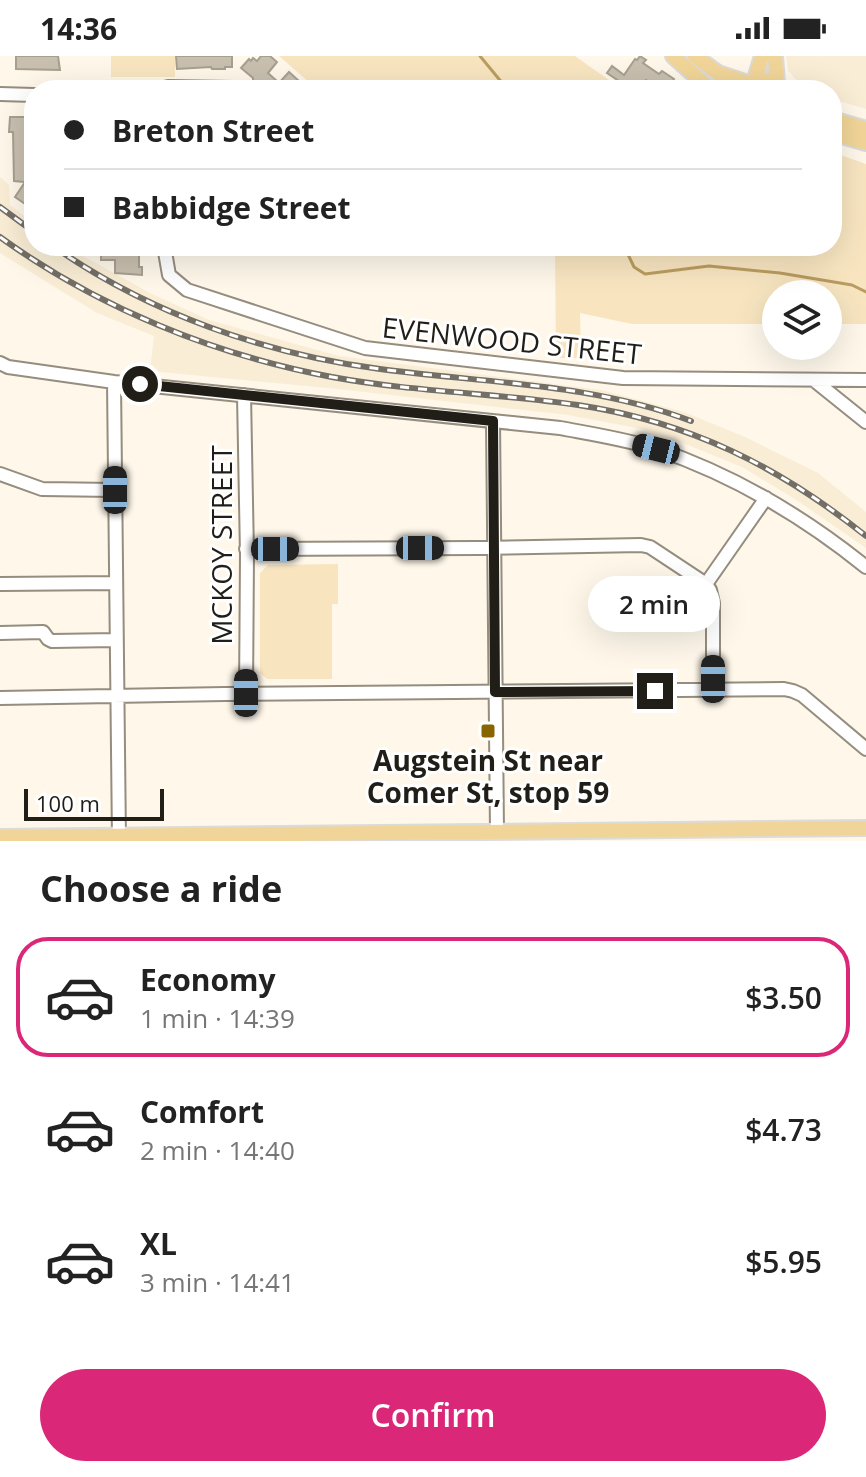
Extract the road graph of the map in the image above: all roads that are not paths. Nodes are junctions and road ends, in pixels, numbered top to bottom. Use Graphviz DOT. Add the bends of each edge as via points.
graph roads {
  1 [pos="673,56"];
  2 [pos="695,56"];
  3 [pos="762,56"];
  4 [pos="775,56"];
  5 [pos="700,80"];
  6 [pos="737,80"];
  7 [pos="750,80"];
  8 [pos="779,80"];
  9 [pos="0,85"];
  10 [pos="0,94"];
  11 [pos="24,95"];
  12 [pos="842,122"];
  13 [pos="866,129"];
  14 [pos="842,136"];
  15 [pos="866,143"];
  16 [pos="166,256"];
  17 [pos="0,363"];
  18 [pos="866,380"];
  19 [pos="815,381"];
  20 [pos="114,382"];
  21 [pos="244,395"];
  22 [pos="493,421"];
  23 [pos="866,422"];
  24 [pos="0,474"];
  25 [pos="115,490"];
  26 [pos="766,498"];
  27 [pos="493,548"];
  28 [pos="246,549"];
  29 [pos="866,567"];
  30 [pos="115,583"];
  31 [pos="0,584"];
  32 [pos="706,584"];
  33 [pos="0,633"];
  34 [pos="116,640"];
  35 [pos="713,690"];
  36 [pos="495,692"];
  37 [pos="246,693"];
  38 [pos="117,695"];
  39 [pos="0,698"];
  40 [pos="866,749"];
  41 [pos="866,828"];
  42 [pos="497,832"];
  43 [pos="0,837"];
  44 [pos="119,838"];
  1 -- 5 [label="main road"];
  2 -- 6 [label="main road"];
  3 -- 7 [label="main road"];
  4 -- 8 [label="main road"];
  9 -- 10 [label="street"];
  10 -- 11 [label="street"];
  12 -- 13 [label="main road"];
  14 -- 15 [label="main road"];
  16 -- 19 [label="street, EVENWOOD STREET" via="169,275 187,290 365,348 623,378"];
  17 -- 20 [label="street"];
  18 -- 19 [label="street, EVENWOOD STREET"];
  19 -- 23 [label="street"];
  20 -- 21 [label="street"];
  20 -- 25 [label="street"];
  21 -- 22 [label="street"];
  21 -- 28 [label="street, MCKOY STREET"];
  22 -- 26 [label="street" via="560,428 656,449"];
  22 -- 27 [label="street"];
  24 -- 25 [label="street" via="42,489"];
  25 -- 30 [label="street"];
  26 -- 29 [label="street"];
  26 -- 32 [label="street"];
  27 -- 28 [label="street"];
  27 -- 32 [label="street" via="641,545"];
  27 -- 36 [label="street"];
  28 -- 37 [label="street, MCKOY STREET"];
  30 -- 31 [label="street"];
  30 -- 34 [label="street"];
  32 -- 35 [label="street" via="713,603"];
  33 -- 34 [label="street" via="43,632 52,641"];
  34 -- 38 [label="street"];
  35 -- 36 [label="street"];
  35 -- 40 [label="street" via="793,691"];
  36 -- 37 [label="street"];
  36 -- 42 [label="street"];
  37 -- 38 [label="street"];
  38 -- 39 [label="street"];
  38 -- 44 [label="street"];
  41 -- 42 [label="main road"];
  42 -- 44 [label="main road"];
  43 -- 44 [label="main road"];
}
